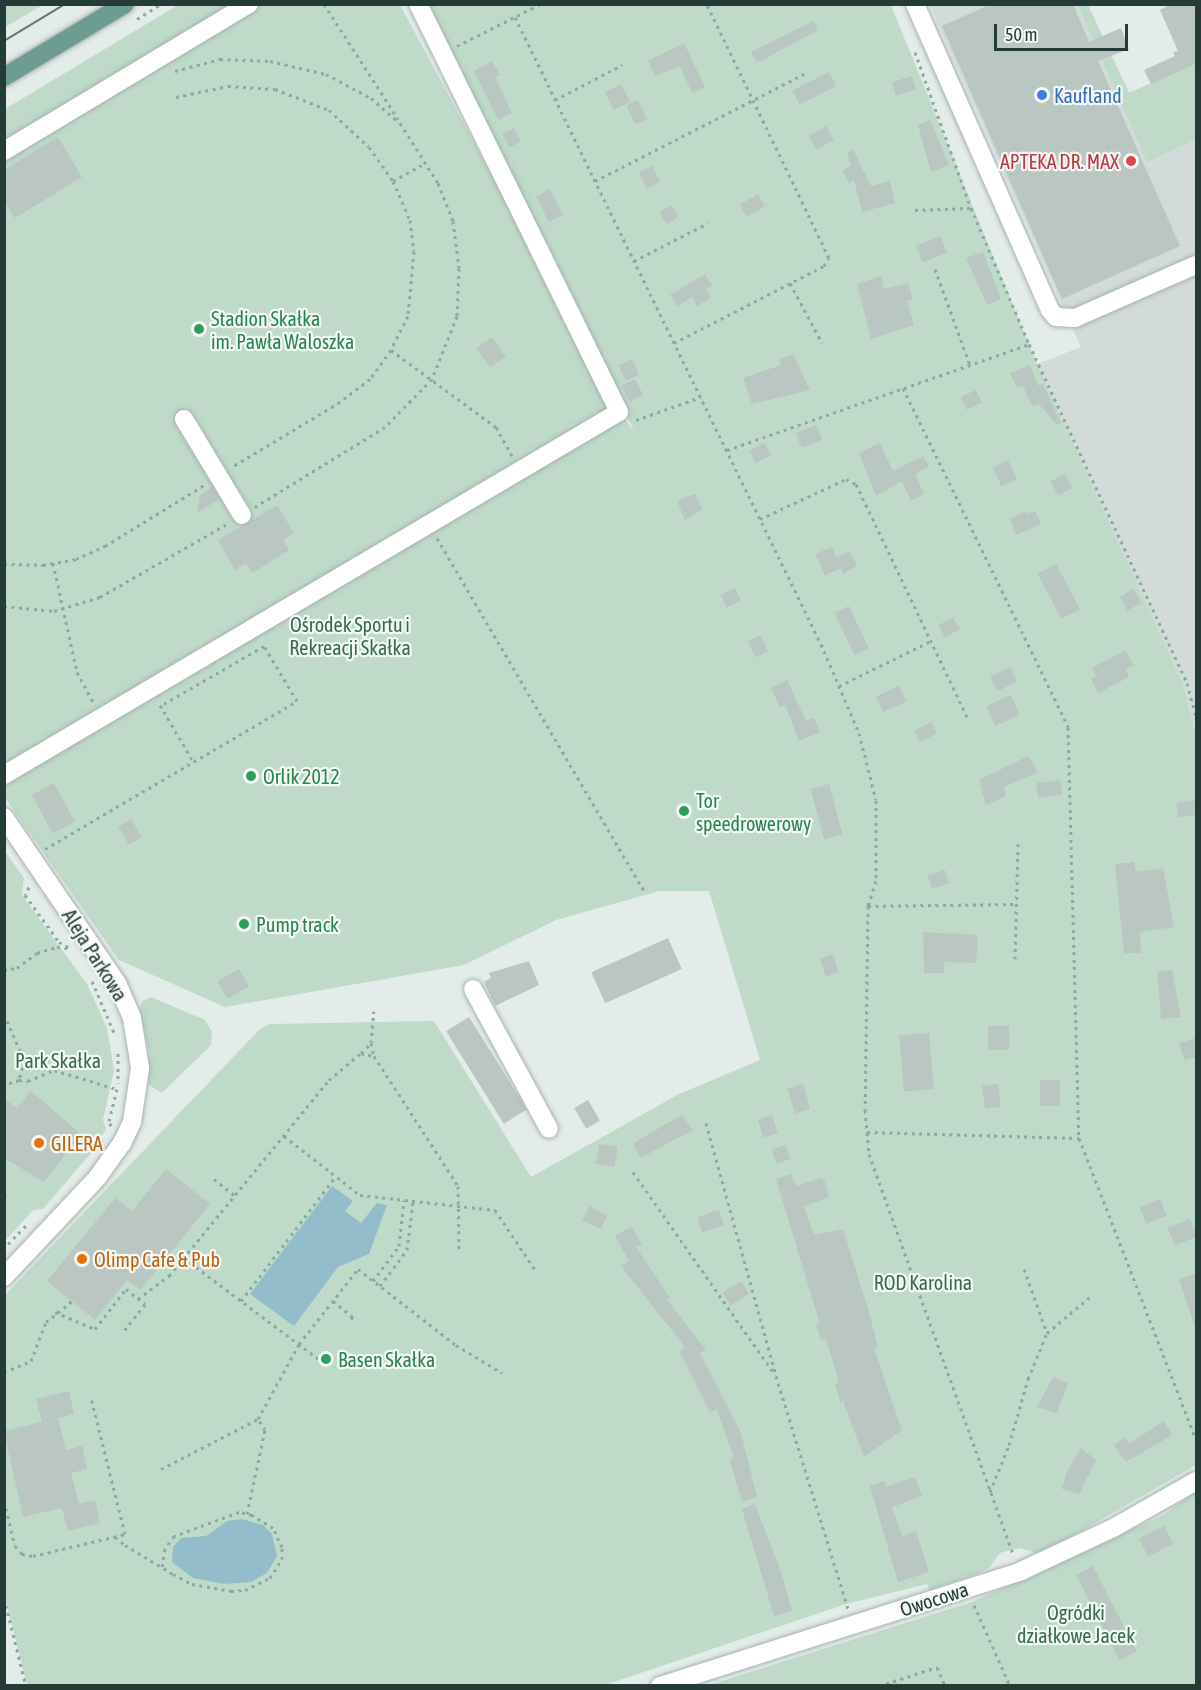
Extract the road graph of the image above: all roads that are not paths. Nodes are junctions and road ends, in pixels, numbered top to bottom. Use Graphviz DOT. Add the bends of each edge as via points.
graph roads {
  1 [pos="125,4"];
  2 [pos="249,4"];
  3 [pos="418,4"];
  4 [pos="915,4"];
  5 [pos="4,77"];
  6 [pos="4,151"];
  7 [pos="1197,265"];
  8 [pos="184,419"];
  9 [pos="242,514"];
  10 [pos="4,775"];
  11 [pos="4,817"];
  12 [pos="11,839"];
  13 [pos="472,989"];
  14 [pos="549,1129"];
  15 [pos="4,1277"];
  16 [pos="1197,1482"];
  17 [pos="660,1686"];
  1 -- 5 [label="main road"];
  2 -- 6 [label="street"];
  3 -- 10 [label="street" via="620,412"];
  4 -- 7 [label="street" via="1056,317 1075,318"];
  8 -- 9 [label="street"];
  11 -- 12 [label="street, Aleja Parkowa"];
  12 -- 15 [label="street, Aleja Parkowa" via="118,985 132,1018 140,1068 132,1122 122,1143 97,1178"];
  13 -- 14 [label="street"];
  16 -- 17 [label="street, Owocowa" via="1019,1572"];
}
